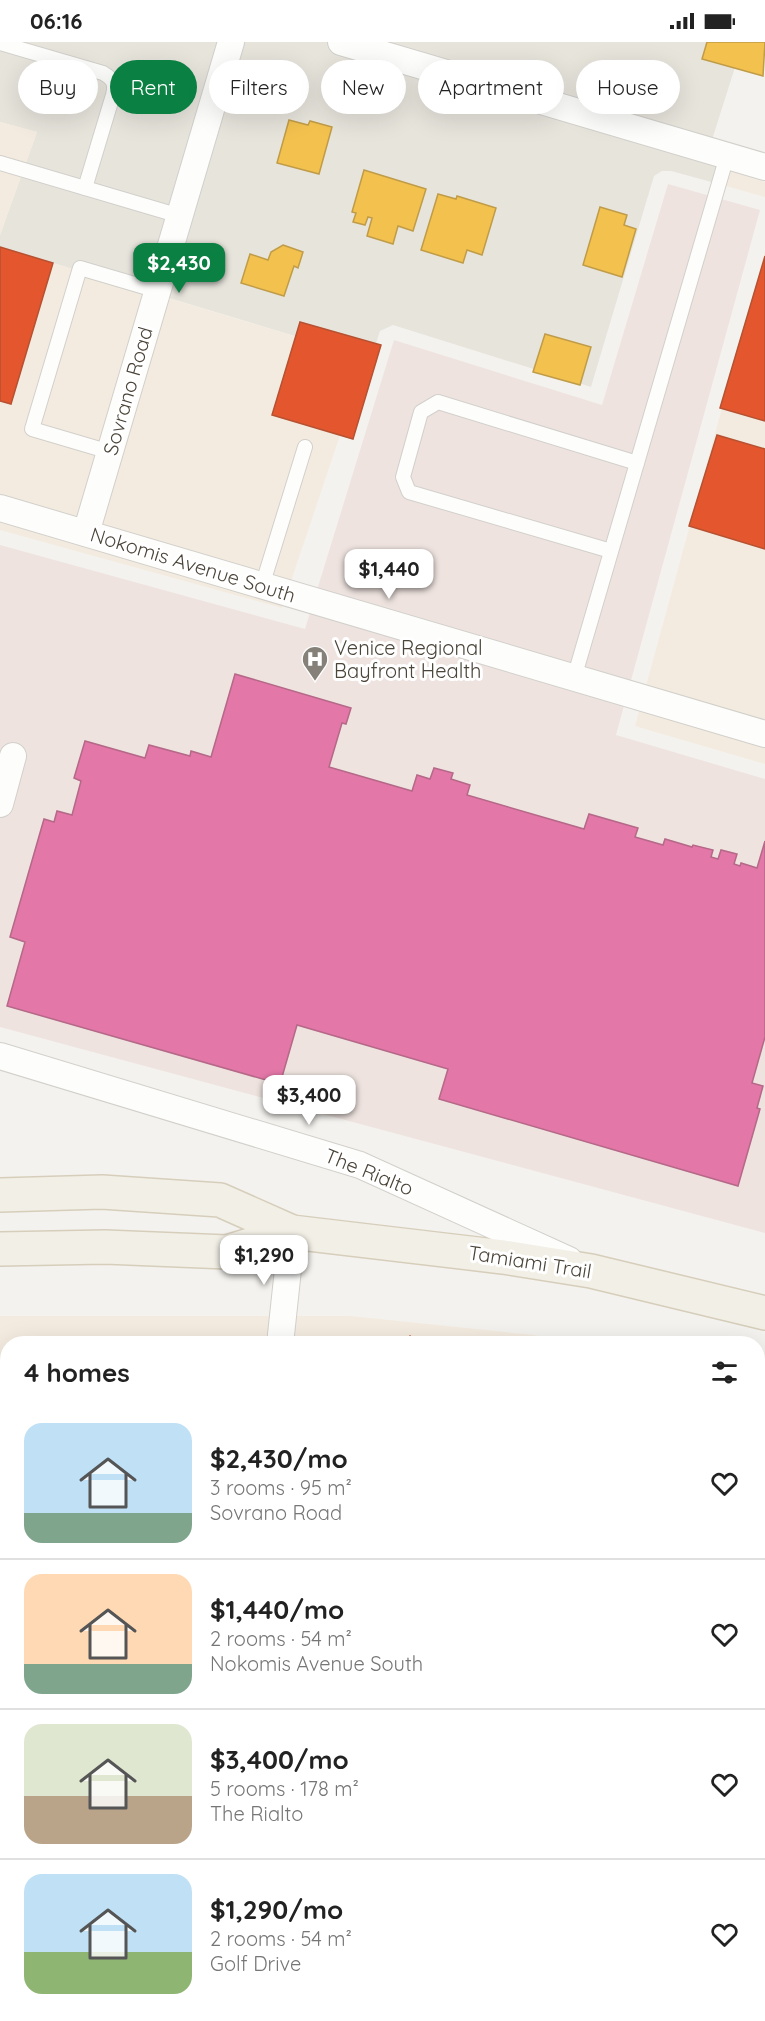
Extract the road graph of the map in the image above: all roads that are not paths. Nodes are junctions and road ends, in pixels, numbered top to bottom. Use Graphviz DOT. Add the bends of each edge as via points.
graph roads {
  1 [pos="231,42"];
  2 [pos="341,42"];
  3 [pos="0,43"];
  4 [pos="727,156"];
  5 [pos="0,163"];
  6 [pos="765,167"];
  7 [pos="85,188"];
  8 [pos="180,216"];
  9 [pos="158,291"];
  10 [pos="305,447"];
  11 [pos="110,452"];
  12 [pos="637,463"];
  13 [pos="0,508"];
  14 [pos="86,533"];
  15 [pos="611,551"];
  16 [pos="262,586"];
  17 [pos="574,678"];
  18 [pos="765,734"];
  19 [pos="13,756"];
  20 [pos="0,804"];
  21 [pos="0,1056"];
  22 [pos="0,1195"];
  23 [pos="292,1232"];
  24 [pos="0,1249"];
  25 [pos="591,1270"];
  26 [pos="765,1313"];
  27 [pos="281,1336"];
  1 -- 8 [label="street, Sovrano Road"];
  2 -- 4 [label="street"];
  3 -- 7 [label="lane" via="103,73 113,80 113,95"];
  4 -- 6 [label="street"];
  4 -- 12 [label="lane"];
  5 -- 7 [label="lane"];
  7 -- 8 [label="lane"];
  8 -- 9 [label="street, Sovrano Road"];
  9 -- 11 [label="street, Sovrano Road"];
  9 -- 11 [label="lane" via="80,268 32,429"];
  10 -- 16 [label="lane"];
  11 -- 14 [label="street, Sovrano Road"];
  12 -- 15 [label="lane"];
  12 -- 15 [label="lane" via="438,402 421,412 403,477 410,492"];
  13 -- 14 [label="street, Nokomis Avenue South"];
  14 -- 16 [label="street, Nokomis Avenue South"];
  15 -- 17 [label="lane"];
  16 -- 17 [label="street, Nokomis Avenue South"];
  17 -- 18 [label="street, Nokomis Avenue South"];
  19 -- 20 [label="street"];
  21 -- 25 [label="street, The Rialto" via="360,1164"];
  22 -- 23 [label="main road, Tamiami Trail" via="102,1192 220,1200"];
  23 -- 24 [label="main road, Tamiami Trail" via="227,1252 105,1247"];
  23 -- 25 [label="main road, Tamiami Trail"];
  23 -- 27 [label="street"];
  25 -- 26 [label="main road, Tamiami Trail"];
}
